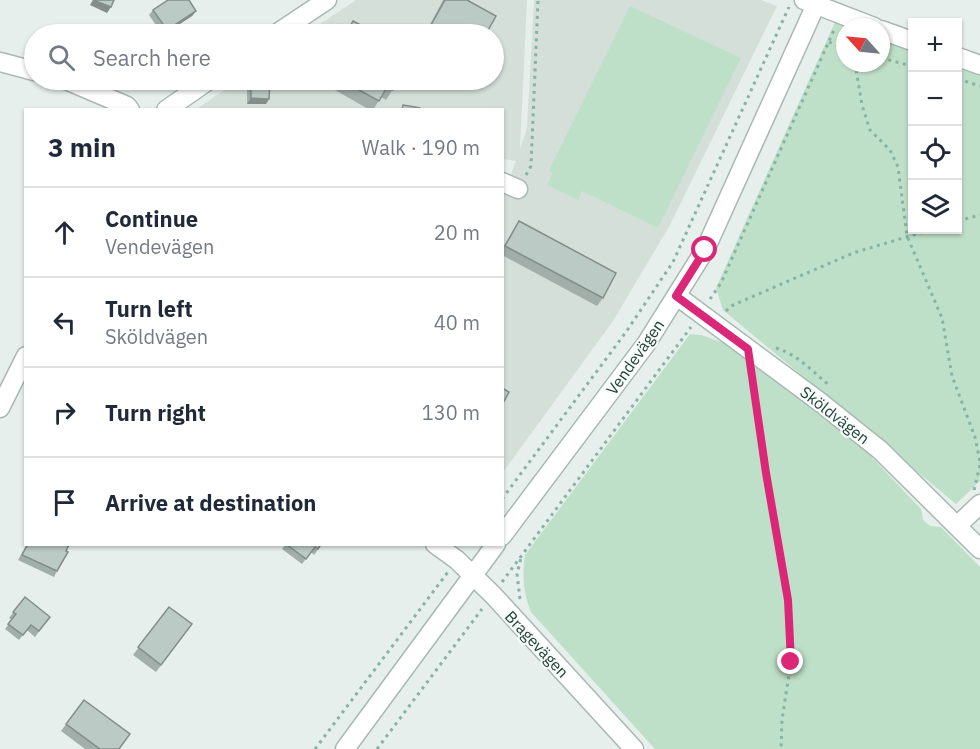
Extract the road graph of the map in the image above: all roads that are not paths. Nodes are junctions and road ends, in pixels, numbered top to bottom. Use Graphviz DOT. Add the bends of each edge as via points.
graph roads {
  1 [pos="327,0"];
  2 [pos="813,2"];
  3 [pos="852,18"];
  4 [pos="291,24"];
  5 [pos="890,33"];
  6 [pos="908,40"];
  7 [pos="962,59"];
  8 [pos="0,62"];
  9 [pos="980,65"];
  10 [pos="24,68"];
  11 [pos="89,90"];
  12 [pos="195,90"];
  13 [pos="128,108"];
  14 [pos="169,108"];
  15 [pos="676,296"];
  16 [pos="24,360"];
  17 [pos="0,408"];
  18 [pos="980,504"];
  19 [pos="957,526"];
  20 [pos="504,533"];
  21 [pos="438,546"];
  22 [pos="495,546"];
  23 [pos="980,549"];
  24 [pos="473,575"];
  25 [pos="345,749"];
  26 [pos="634,749"];
  1 -- 4 [label="street"];
  2 -- 3 [label="street"];
  2 -- 15 [label="street, Vendevägen" via="705,250"];
  5 -- 6 [label="street"];
  7 -- 9 [label="street"];
  8 -- 10 [label="street"];
  11 -- 13 [label="street"];
  12 -- 14 [label="street"];
  15 -- 19 [label="street, Sköldvägen" via="880,450"];
  15 -- 20 [label="street, Vendevägen" via="646,344"];
  16 -- 17 [label="street"];
  18 -- 19 [label="street"];
  19 -- 23 [label="street, Sköldvägen"];
  21 -- 24 [label="street, Bragevägen"];
  22 -- 24 [label="street"];
  24 -- 25 [label="street"];
  24 -- 26 [label="street, Bragevägen"];
}
